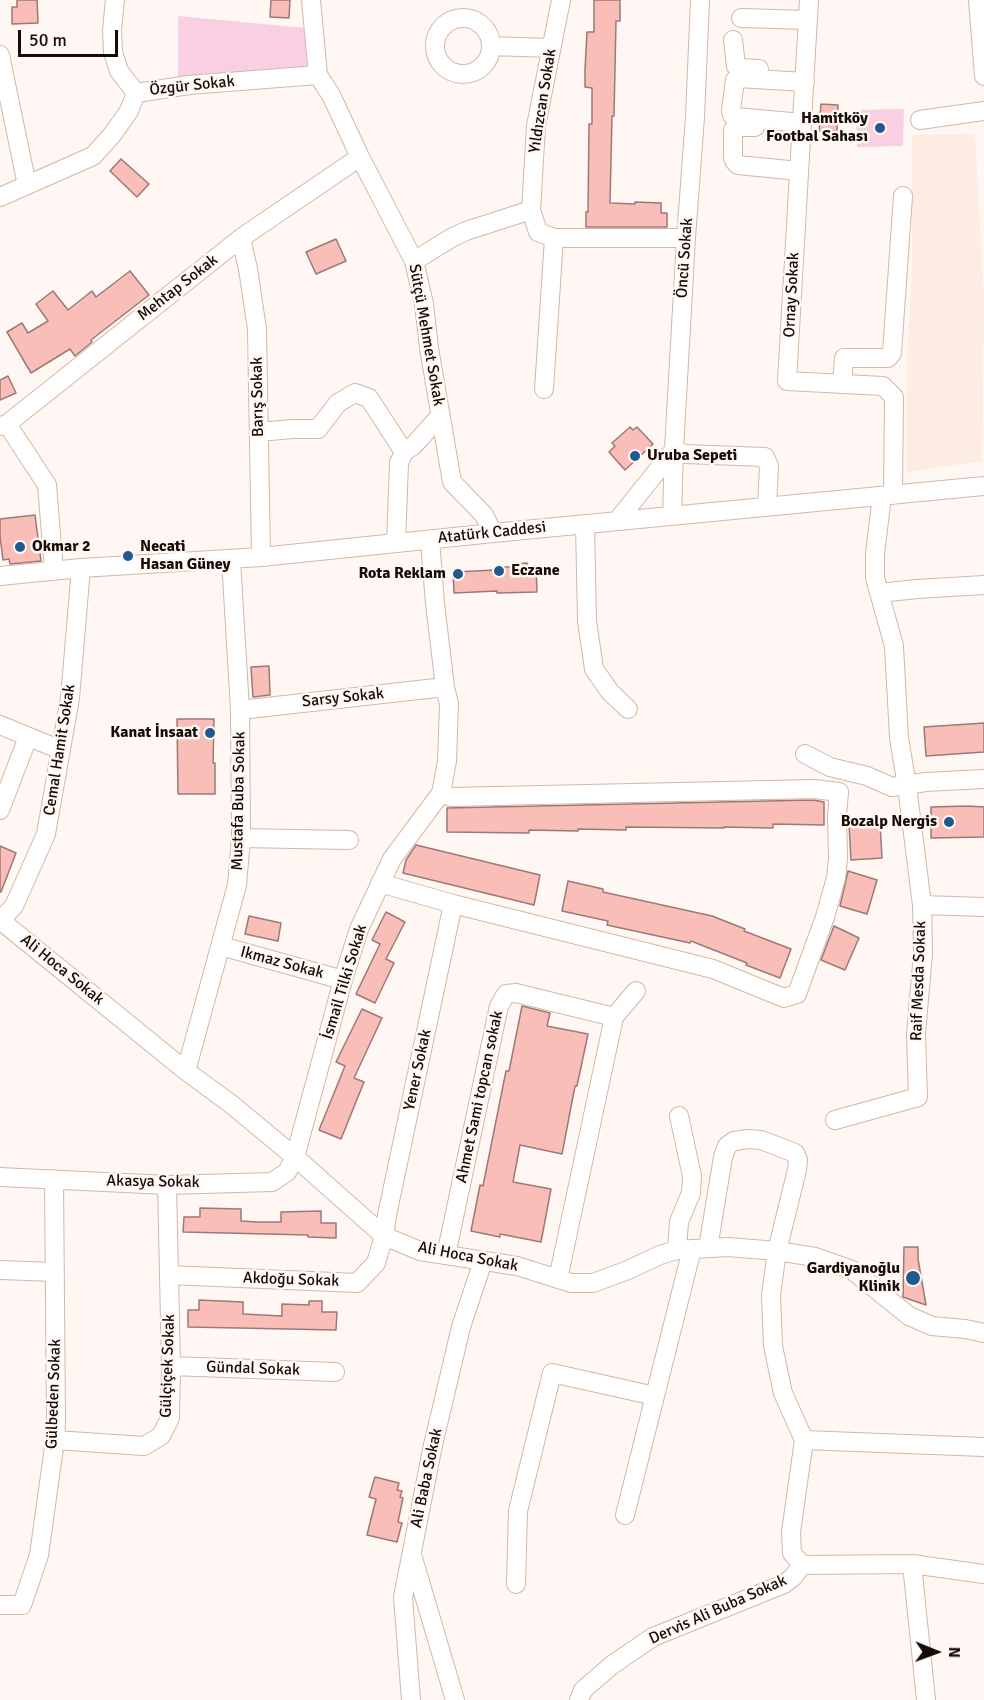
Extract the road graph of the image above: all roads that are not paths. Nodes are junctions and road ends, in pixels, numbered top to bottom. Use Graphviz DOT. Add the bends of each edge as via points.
graph roads {
  1 [pos="115,0"];
  2 [pos="311,0"];
  3 [pos="561,0"];
  4 [pos="700,0"];
  5 [pos="809,0"];
  6 [pos="978,0"];
  7 [pos="741,18"];
  8 [pos="808,20"];
  9 [pos="982,32"];
  10 [pos="733,40"];
  11 [pos="491,46"];
  12 [pos="551,48"];
  13 [pos="0,55"];
  14 [pos="318,75"];
  15 [pos="984,76"];
  16 [pos="805,77"];
  17 [pos="136,93"];
  18 [pos="984,111"];
  19 [pos="920,120"];
  20 [pos="802,126"];
  21 [pos="360,157"];
  22 [pos="800,171"];
  23 [pos="27,186"];
  24 [pos="903,196"];
  25 [pos="0,197"];
  26 [pos="531,210"];
  27 [pos="241,238"];
  28 [pos="554,238"];
  29 [pos="686,238"];
  30 [pos="414,261"];
  31 [pos="842,384"];
  32 [pos="544,389"];
  33 [pos="440,416"];
  34 [pos="3,425"];
  35 [pos="259,432"];
  36 [pos="674,450"];
  37 [pos="404,452"];
  38 [pos="984,486"];
  39 [pos="888,496"];
  40 [pos="767,507"];
  41 [pos="672,516"];
  42 [pos="617,521"];
  43 [pos="585,524"];
  44 [pos="493,533"];
  45 [pos="430,540"];
  46 [pos="396,543"];
  47 [pos="261,557"];
  48 [pos="231,560"];
  49 [pos="81,568"];
  50 [pos="54,571"];
  51 [pos="0,576"];
  52 [pos="984,585"];
  53 [pos="879,593"];
  54 [pos="445,687"];
  55 [pos="628,709"];
  56 [pos="240,710"];
  57 [pos="0,725"];
  58 [pos="28,736"];
  59 [pos="61,750"];
  60 [pos="805,754"];
  61 [pos="984,779"];
  62 [pos="907,786"];
  63 [pos="441,792"];
  64 [pos="0,810"];
  65 [pos="241,838"];
  66 [pos="349,840"];
  67 [pos="380,883"];
  68 [pos="453,904"];
  69 [pos="922,905"];
  70 [pos="984,906"];
  71 [pos="0,920"];
  72 [pos="221,946"];
  73 [pos="343,980"];
  74 [pos="636,991"];
  75 [pos="614,1017"];
  76 [pos="186,1071"];
  77 [pos="679,1116"];
  78 [pos="835,1120"];
  79 [pos="295,1157"];
  80 [pos="0,1177"];
  81 [pos="54,1179"];
  82 [pos="167,1185"];
  83 [pos="384,1236"];
  84 [pos="692,1249"];
  85 [pos="777,1251"];
  86 [pos="446,1255"];
  87 [pos="483,1261"];
  88 [pos="0,1270"];
  89 [pos="55,1272"];
  90 [pos="169,1275"];
  91 [pos="558,1279"];
  92 [pos="984,1333"];
  93 [pos="171,1366"];
  94 [pos="335,1372"];
  95 [pos="655,1396"];
  96 [pos="54,1440"];
  97 [pos="804,1440"];
  98 [pos="984,1447"];
  99 [pos="625,1515"];
  100 [pos="412,1554"];
  101 [pos="912,1564"];
  102 [pos="802,1565"];
  103 [pos="984,1574"];
  104 [pos="516,1584"];
  105 [pos="0,1605"];
  106 [pos="411,1700"];
  107 [pos="455,1700"];
  108 [pos="579,1700"];
  109 [pos="926,1700"];
  1 -- 17 [label="street" via="113,52 119,71"];
  2 -- 14 [label="street, Sütçü Mehmet Sokak"];
  3 -- 12 [label="street, Yıldızcan Sokak"];
  4 -- 29 [label="street, Öncü Sokak"];
  5 -- 8 [label="street, Ornay Sokak"];
  6 -- 9 [label="street"];
  7 -- 8 [label="street"];
  8 -- 16 [label="street, Ornay Sokak"];
  9 -- 15 [label="street"];
  10 -- 16 [label="street" via="736,66"];
  11 -- 12 [label="street"];
  12 -- 26 [label="street, Yıldızcan Sokak" via="536,126"];
  13 -- 23 [label="street"];
  14 -- 17 [label="street, Özgür Sokak"];
  14 -- 21 [label="street, Sütçü Mehmet Sokak"];
  16 -- 20 [label="street, Ornay Sokak"];
  16 -- 20 [label="street" via="738,78 731,110 736,117"];
  17 -- 23 [label="street, Özgür Sokak" via="129,111 93,156"];
  18 -- 19 [label="street"];
  20 -- 22 [label="street, Ornay Sokak"];
  20 -- 22 [label="street" via="739,126 733,130 733,158 738,165"];
  21 -- 27 [label="street, Mehtap Sokak"];
  21 -- 30 [label="street, Sütçü Mehmet Sokak"];
  22 -- 31 [label="street, Ornay Sokak" via="788,381"];
  23 -- 25 [label="street, Özgür Sokak"];
  24 -- 31 [label="street" via="892,353 888,358 844,358"];
  26 -- 28 [label="street" via="538,232"];
  26 -- 30 [label="street" via="466,231"];
  27 -- 34 [label="street, Mehtap Sokak"];
  27 -- 35 [label="street, Barış Sokak" via="257,329"];
  28 -- 29 [label="street"];
  28 -- 32 [label="street"];
  29 -- 36 [label="street, Öncü Sokak"];
  30 -- 33 [label="street, Sütçü Mehmet Sokak"];
  31 -- 39 [label="street, Ornay Sokak" via="883,386 894,398"];
  33 -- 37 [label="street"];
  33 -- 44 [label="street, Sütçü Mehmet Sokak" via="453,482 484,515"];
  34 -- 50 [label="street" via="47,485"];
  35 -- 37 [label="street" via="318,429 338,402 355,393 369,398"];
  35 -- 47 [label="street, Barış Sokak"];
  36 -- 40 [label="street" via="685,454 765,458"];
  36 -- 41 [label="street, Öncü Sokak"];
  36 -- 42 [label="street"];
  37 -- 46 [label="street" via="399,463"];
  38 -- 39 [label="street, Atatürk Caddesi"];
  39 -- 40 [label="street, Atatürk Caddesi"];
  39 -- 53 [label="street, Raif Mesda Sokak" via="875,554"];
  40 -- 41 [label="street, Atatürk Caddesi"];
  41 -- 42 [label="street, Atatürk Caddesi"];
  42 -- 43 [label="street, Atatürk Caddesi"];
  43 -- 44 [label="street, Atatürk Caddesi"];
  43 -- 55 [label="street" via="587,621 594,669"];
  44 -- 45 [label="street, Atatürk Caddesi"];
  45 -- 46 [label="street, Atatürk Caddesi"];
  45 -- 54 [label="street, İsmail Tilki Sokak"];
  46 -- 47 [label="street, Atatürk Caddesi"];
  47 -- 48 [label="street, Atatürk Caddesi"];
  48 -- 49 [label="street, Atatürk Caddesi"];
  48 -- 56 [label="street, Mustafa Buba Sokak"];
  49 -- 50 [label="street, Atatürk Caddesi"];
  49 -- 59 [label="street, Cemal Hamit Sokak" via="70,698"];
  50 -- 51 [label="street, Atatürk Caddesi"];
  52 -- 53 [label="street"];
  53 -- 62 [label="street, Raif Mesda Sokak" via="894,646 899,738"];
  54 -- 56 [label="street, Sarsy Sokak"];
  54 -- 63 [label="street, İsmail Tilki Sokak" via="449,704 447,761"];
  56 -- 65 [label="street, Mustafa Buba Sokak"];
  57 -- 58 [label="street"];
  58 -- 59 [label="street"];
  58 -- 64 [label="street"];
  59 -- 71 [label="street, Cemal Hamit Sokak" via="46,834 14,906"];
  60 -- 62 [label="street" via="830,767 892,787"];
  61 -- 62 [label="street"];
  62 -- 69 [label="street, Raif Mesda Sokak"];
  63 -- 67 [label="street, İsmail Tilki Sokak"];
  63 -- 68 [label="street" via="451,796 814,789 839,792 836,878 797,994 784,998 713,969"];
  65 -- 66 [label="street"];
  65 -- 72 [label="street, Mustafa Buba Sokak" via="237,885"];
  67 -- 68 [label="street"];
  67 -- 73 [label="street, İsmail Tilki Sokak" via="359,929"];
  68 -- 83 [label="street, Yener Sokak"];
  69 -- 70 [label="street"];
  69 -- 78 [label="street, Raif Mesda Sokak" via="923,953 916,1034 918,1097"];
  71 -- 76 [label="street, Ali Hoca Sokak"];
  72 -- 73 [label="street, Ikmaz Sokak"];
  72 -- 76 [label="street, Mustafa Buba Sokak"];
  73 -- 79 [label="street, İsmail Tilki Sokak"];
  74 -- 75 [label="street"];
  75 -- 86 [label="street, Ahmet Sami topcan sokak" via="516,993 506,994 499,1006"];
  75 -- 91 [label="street"];
  76 -- 79 [label="street, Ali Hoca Sokak"];
  77 -- 84 [label="street" via="692,1176 691,1193 679,1222"];
  79 -- 82 [label="street, Akasya Sokak" via="287,1173 272,1182"];
  79 -- 83 [label="street, Ali Hoca Sokak"];
  80 -- 81 [label="street, Akasya Sokak"];
  81 -- 82 [label="street, Akasya Sokak"];
  81 -- 89 [label="street, Gülbeden Sokak"];
  82 -- 90 [label="street, Gülçiçek Sokak"];
  83 -- 86 [label="street, Ali Hoca Sokak" via="420,1251"];
  83 -- 90 [label="street, Akdoğu Sokak" via="376,1263 357,1282"];
  84 -- 85 [label="street, Ali Hoca Sokak"];
  84 -- 85 [label="street" via="728,1146 748,1139 795,1153 798,1160"];
  84 -- 91 [label="street, Ali Hoca Sokak" via="660,1255 593,1283"];
  84 -- 95 [label="street"];
  85 -- 92 [label="street, Ali Hoca Sokak" via="815,1257 852,1270 909,1317 932,1326"];
  85 -- 97 [label="street" via="771,1296 773,1346 783,1393"];
  86 -- 87 [label="street, Ali Hoca Sokak"];
  87 -- 91 [label="street, Ali Hoca Sokak" via="517,1266"];
  87 -- 100 [label="street, Ali Baba Sokak" via="461,1327"];
  88 -- 89 [label="street"];
  89 -- 96 [label="street, Gülbeden Sokak"];
  90 -- 93 [label="street, Gülçiçek Sokak"];
  93 -- 94 [label="street, Gündal Sokak"];
  93 -- 96 [label="street, Gülçiçek Sokak" via="170,1418 161,1436 144,1446"];
  95 -- 99 [label="street"];
  95 -- 104 [label="street" via="552,1373 518,1510"];
  96 -- 105 [label="street, Gülbeden Sokak" via="39,1555 22,1605"];
  97 -- 98 [label="street"];
  97 -- 102 [label="street" via="791,1532 792,1553"];
  100 -- 106 [label="street, Ali Baba Sokak" via="403,1597"];
  100 -- 107 [label="street"];
  101 -- 102 [label="street"];
  101 -- 103 [label="street"];
  101 -- 109 [label="street"];
  102 -- 108 [label="street, Dervis Ali Buba Sokak" via="784,1584 653,1636 583,1690"];
}
